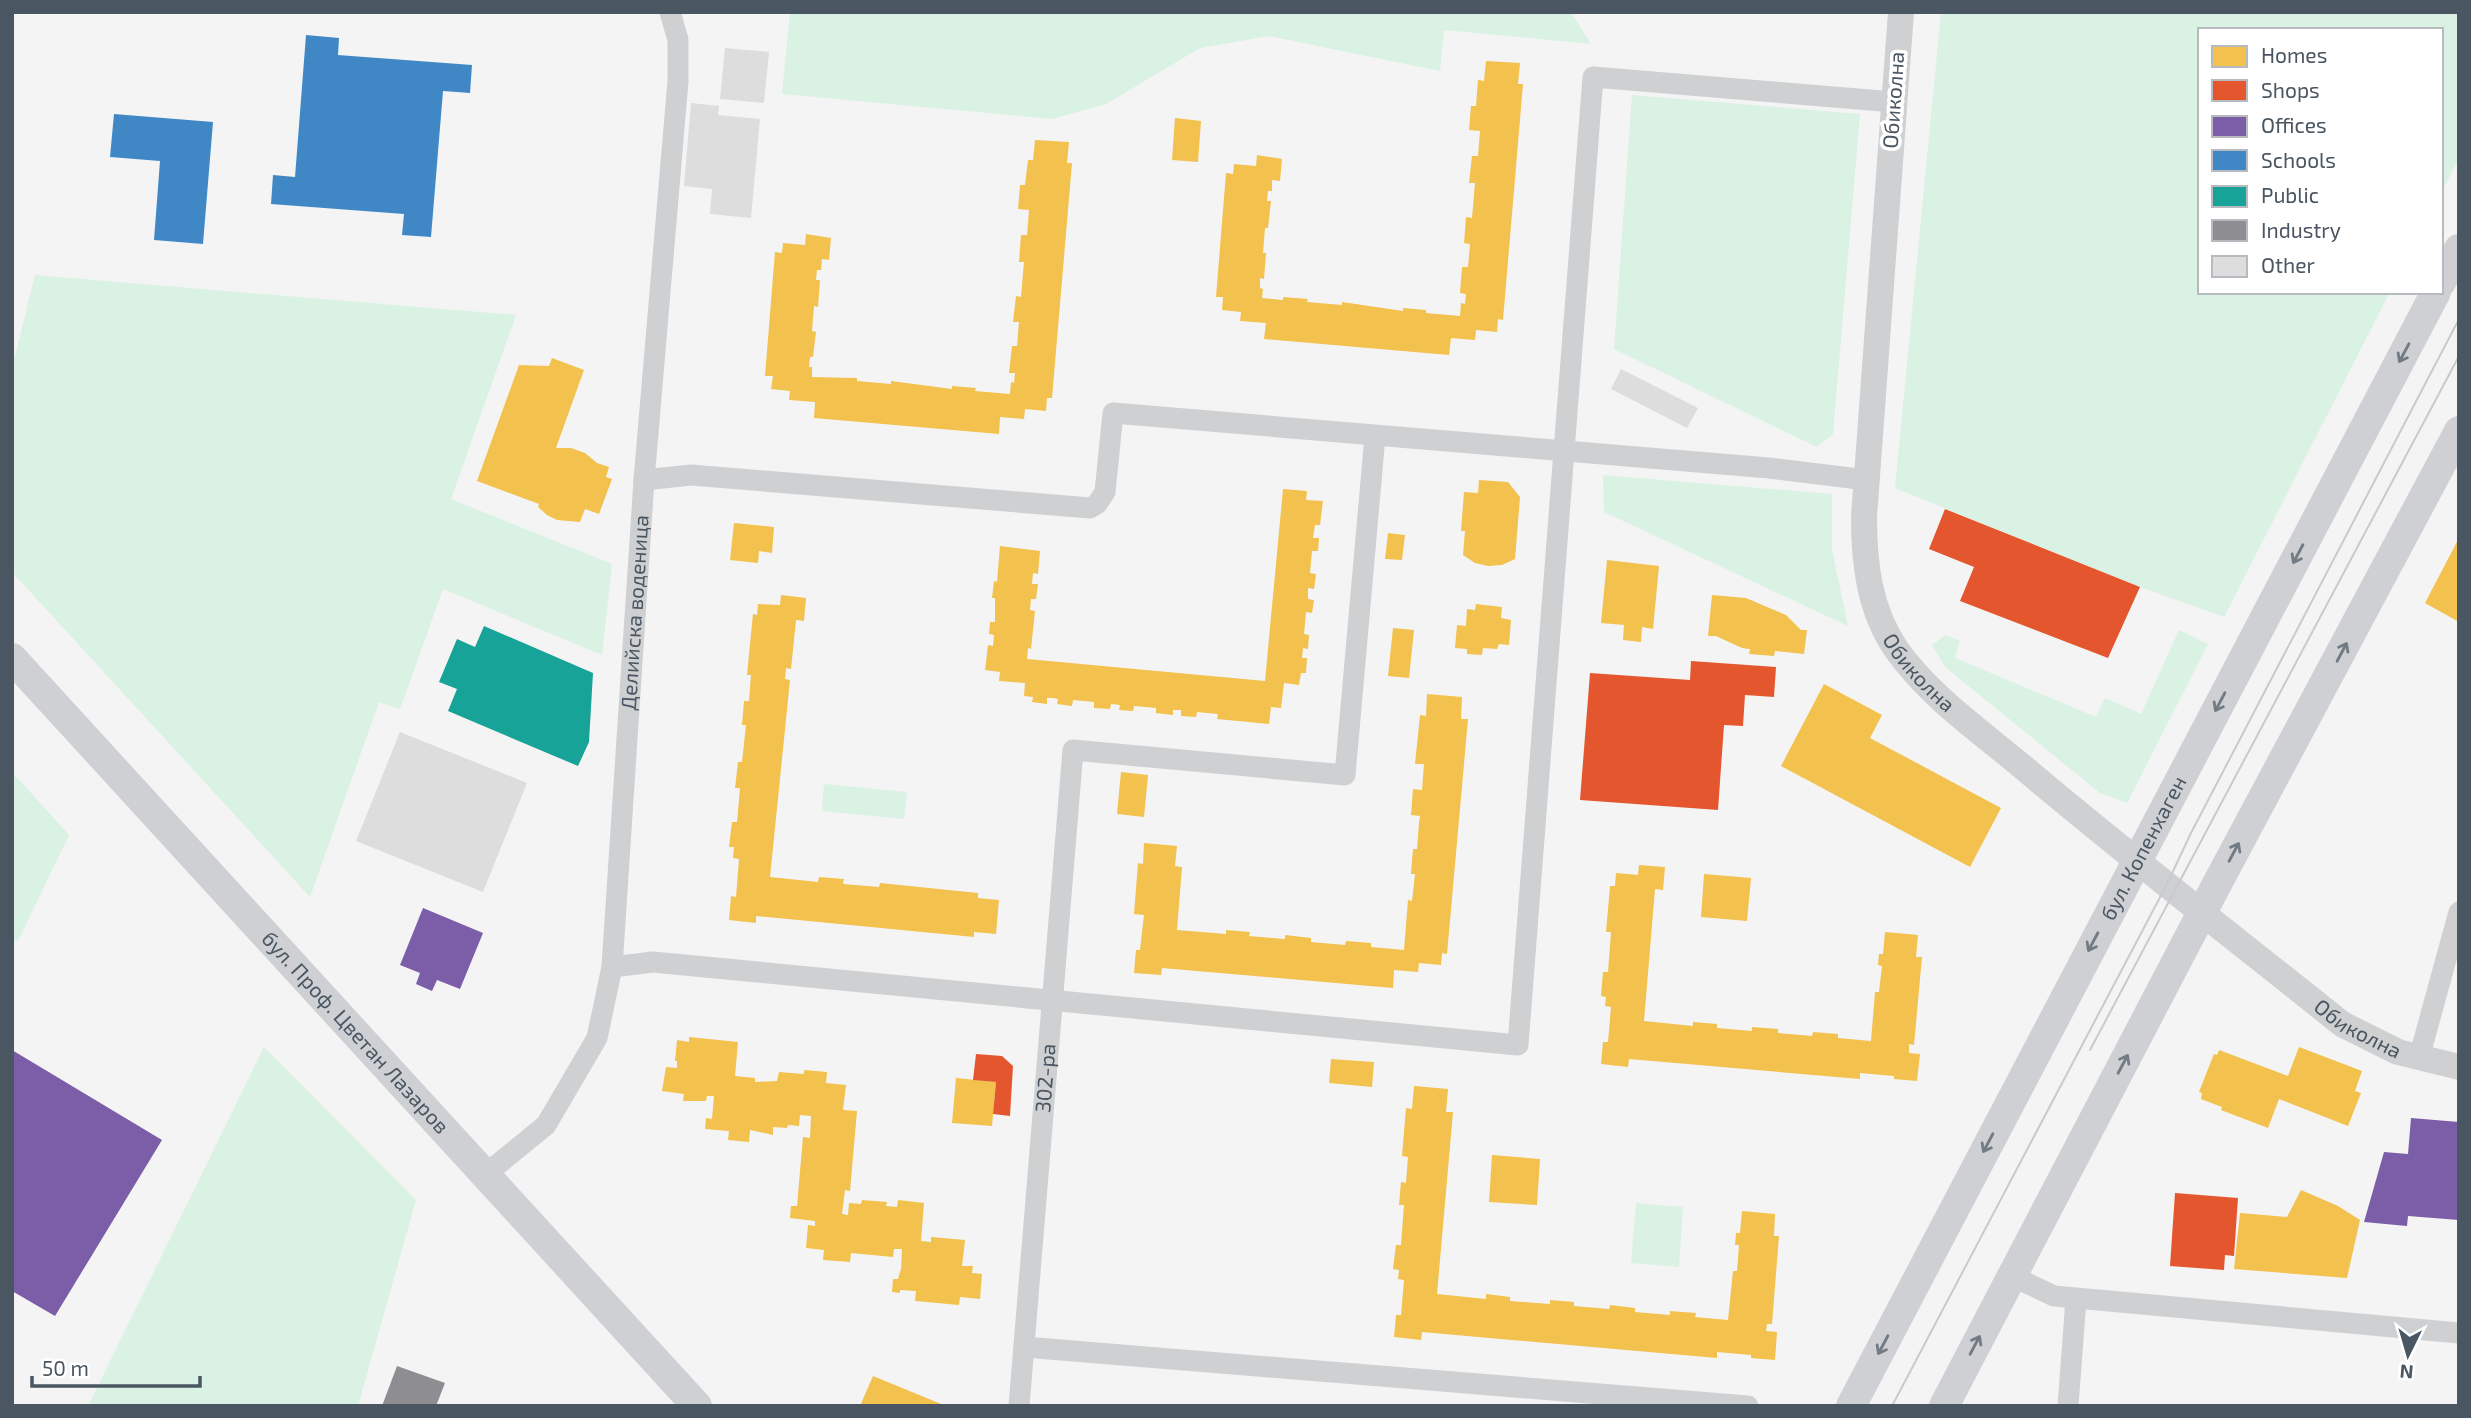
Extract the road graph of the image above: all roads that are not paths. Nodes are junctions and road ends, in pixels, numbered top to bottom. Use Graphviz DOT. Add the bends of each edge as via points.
graph roads {
  1 [pos="670,12"];
  2 [pos="1901,12"];
  3 [pos="1894,102"];
  4 [pos="2459,249"];
  5 [pos="2443,278"];
  6 [pos="2435,294"];
  7 [pos="2459,431"];
  8 [pos="1375,436"];
  9 [pos="1564,451"];
  10 [pos="643,480"];
  11 [pos="1867,480"];
  12 [pos="12,658"];
  13 [pos="2137,860"];
  14 [pos="2459,912"];
  15 [pos="2203,913"];
  16 [pos="612,967"];
  17 [pos="1052,1000"];
  18 [pos="2419,1058"];
  19 [pos="2459,1067"];
  20 [pos="486,1174"];
  21 [pos="2012,1276"];
  22 [pos="2076,1299"];
  23 [pos="2459,1333"];
  24 [pos="1024,1347"];
  25 [pos="697,1406"];
  26 [pos="1019,1406"];
  27 [pos="1748,1406"];
  28 [pos="1851,1406"];
  29 [pos="1944,1406"];
  30 [pos="2068,1406"];
  1 -- 10 [label="street, Делийска воденица" via="678,40 678,81"];
  2 -- 3 [label="street, Обиколна"];
  3 -- 9 [label="street" via="1593,77"];
  3 -- 11 [label="street, Обиколна"];
  4 -- 5 [label="main road"];
  6 -- 13 [label="main road, бул. Копенхаген, one-way"];
  15 -- 7 [label="main road, one-way"];
  8 -- 9 [label="street"];
  8 -- 10 [label="street" via="1113,413 1105,492 1097,505 1082,509 691,475"];
  8 -- 17 [label="street, 302-ра" via="1345,775 1073,750"];
  9 -- 11 [label="street"];
  9 -- 17 [label="street" via="1518,1045"];
  10 -- 16 [label="street, Делийска воденица"];
  11 -- 13 [label="street, Обиколна" via="1864,554 1870,592 1896,649 1930,689"];
  12 -- 20 [label="main road, бул. Проф. Цветан Лазаров"];
  13 -- 15 [label="street, Обиколна"];
  13 -- 28 [label="main road, бул. Копенхаген, one-way"];
  14 -- 18 [label="street"];
  15 -- 18 [label="street, Обиколна" via="2342,1024"];
  21 -- 15 [label="main road, one-way"];
  16 -- 17 [label="street" via="653,962"];
  16 -- 20 [label="street, Делийска воденица" via="597,1038 546,1125"];
  17 -- 24 [label="street, 302-ра"];
  18 -- 19 [label="street, Обиколна"];
  20 -- 25 [label="main road, бул. Проф. Цветан Лазаров"];
  21 -- 22 [label="street" via="2054,1296"];
  29 -- 21 [label="main road, one-way"];
  22 -- 23 [label="street"];
  22 -- 30 [label="street"];
  24 -- 26 [label="street, 302-ра"];
  24 -- 27 [label="street"];
}
